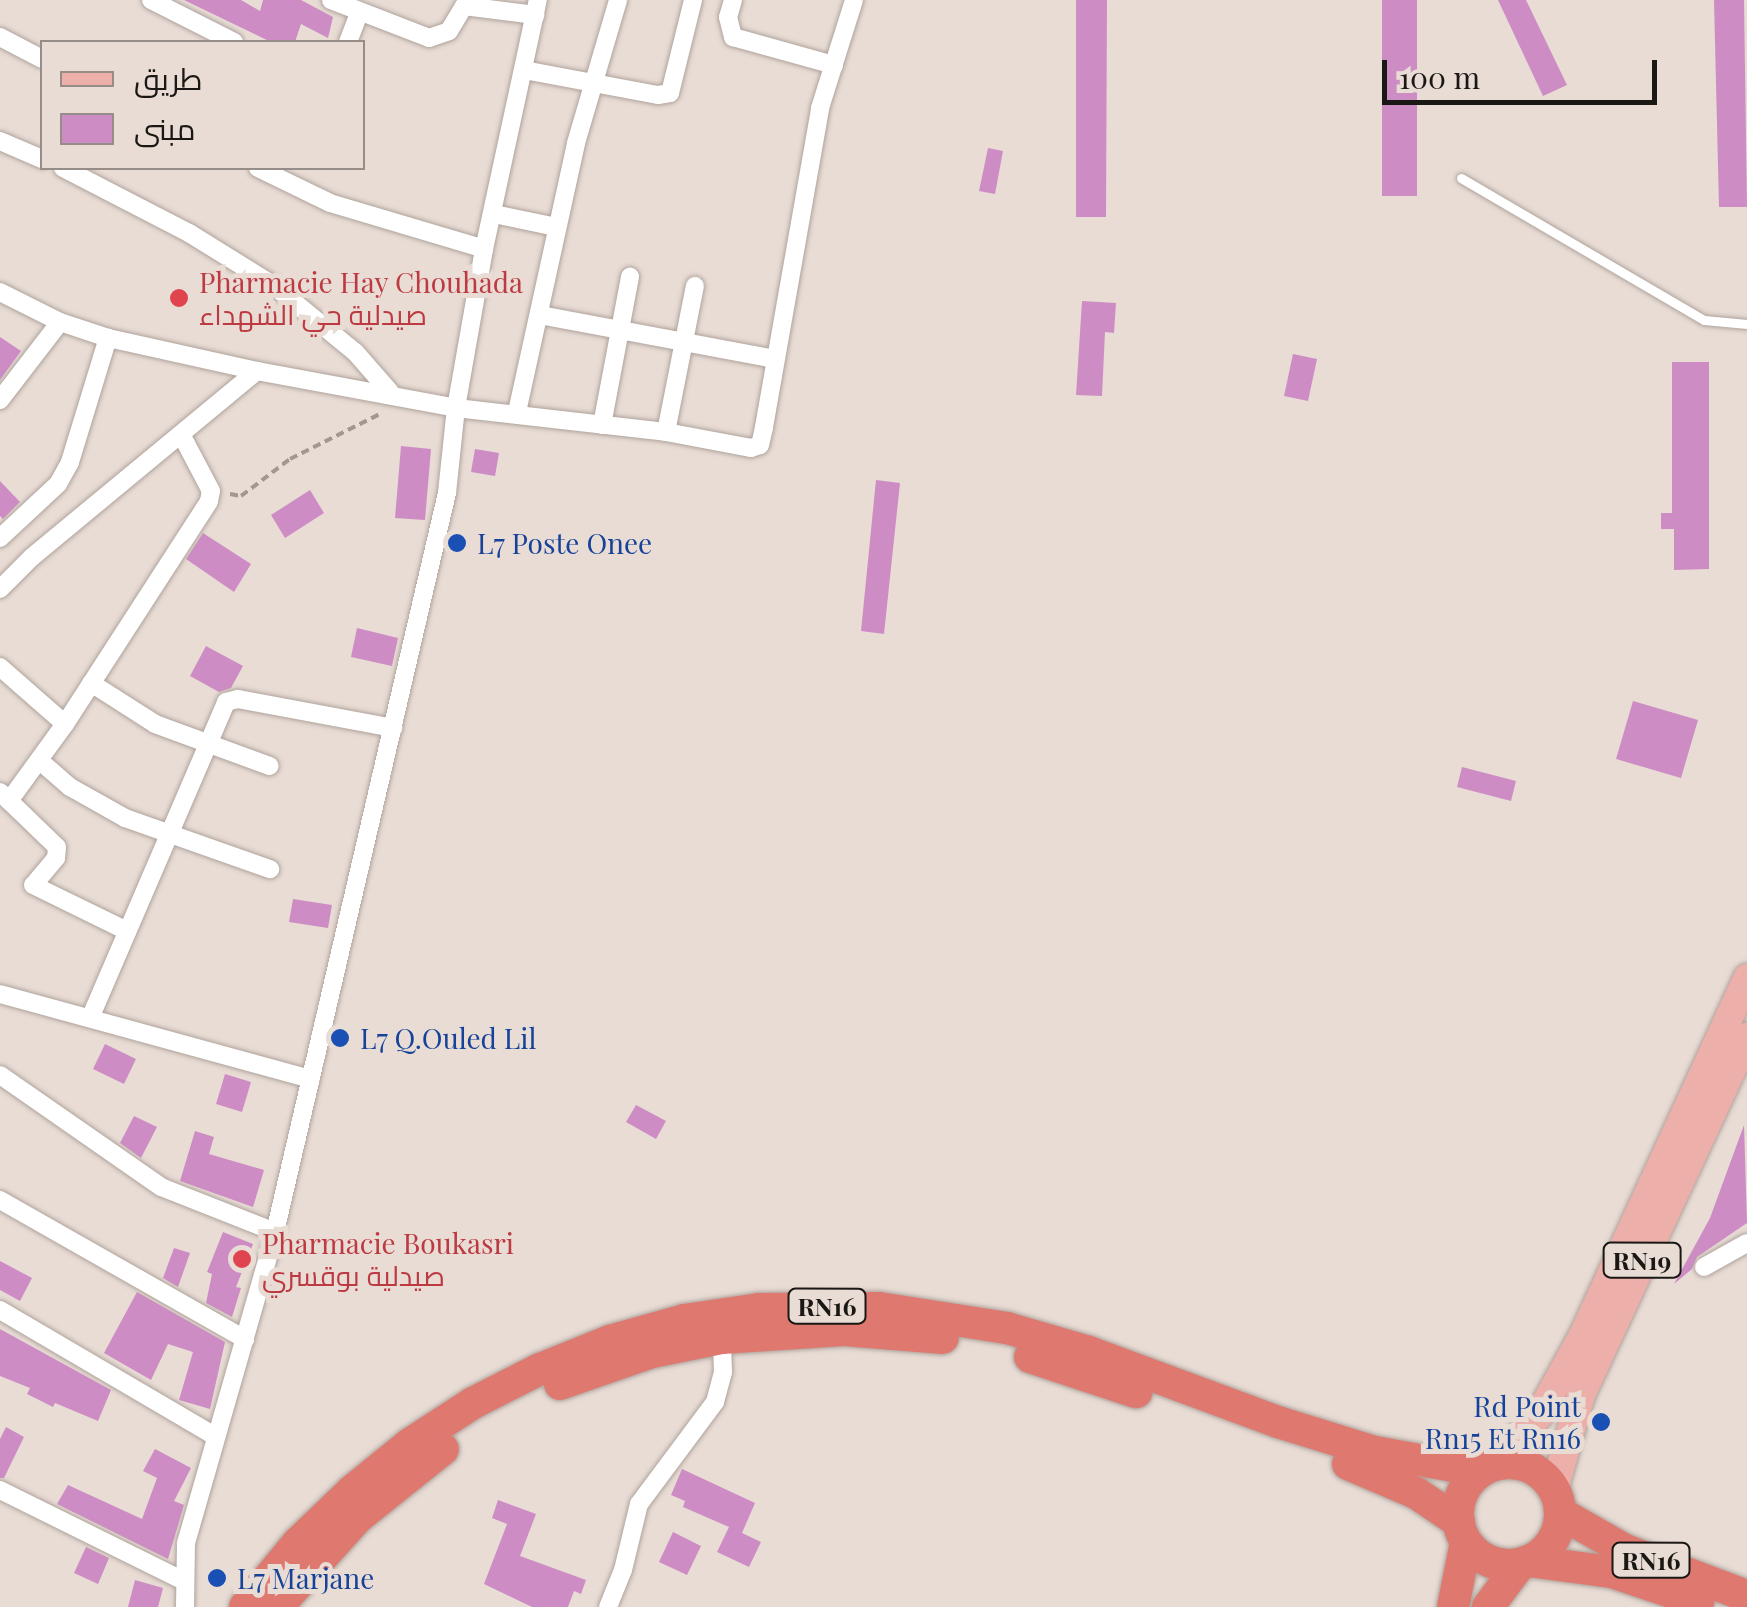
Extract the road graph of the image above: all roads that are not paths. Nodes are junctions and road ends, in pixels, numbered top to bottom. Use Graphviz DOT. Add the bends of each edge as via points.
graph roads {
  1 [pos="150,0"];
  2 [pos="331,0"];
  3 [pos="618,0"];
  4 [pos="694,0"];
  5 [pos="733,0"];
  6 [pos="854,0"];
  7 [pos="536,7"];
  8 [pos="360,14"];
  9 [pos="0,36"];
  10 [pos="230,40"];
  11 [pos="349,40"];
  12 [pos="40,58"];
  13 [pos="834,66"];
  14 [pos="524,70"];
  15 [pos="594,82"];
  16 [pos="0,141"];
  17 [pos="40,158"];
  18 [pos="67,170"];
  19 [pos="262,170"];
  20 [pos="1461,178"];
  21 [pos="494,214"];
  22 [pos="556,227"];
  23 [pos="484,249"];
  24 [pos="630,276"];
  25 [pos="695,286"];
  26 [pos="0,292"];
  27 [pos="540,315"];
  28 [pos="60,322"];
  29 [pos="1747,324"];
  30 [pos="619,330"];
  31 [pos="108,338"];
  32 [pos="681,342"];
  33 [pos="775,359"];
  34 [pos="258,371"];
  35 [pos="390,392"];
  36 [pos="0,400"];
  37 [pos="456,408"];
  38 [pos="517,412"];
  39 [pos="602,425"];
  40 [pos="666,432"];
  41 [pos="181,434"];
  42 [pos="0,538"];
  43 [pos="0,589"];
  44 [pos="0,667"];
  45 [pos="91,683"];
  46 [pos="66,724"];
  47 [pos="393,728"];
  48 [pos="205,745"];
  49 [pos="40,761"];
  50 [pos="270,766"];
  51 [pos="5,797"];
  52 [pos="169,837"];
  53 [pos="270,869"];
  54 [pos="127,930"];
  55 [pos="1747,978"];
  56 [pos="0,994"];
  57 [pos="90,1016"];
  58 [pos="1747,1036"];
  59 [pos="0,1076"];
  60 [pos="311,1079"];
  61 [pos="0,1200"];
  62 [pos="275,1232"];
  63 [pos="1747,1243"];
  64 [pos="1704,1266"];
  65 [pos="0,1310"];
  66 [pos="722,1338"];
  67 [pos="245,1339"];
  68 [pos="215,1436"];
  69 [pos="1486,1469"];
  70 [pos="0,1490"];
  71 [pos="1557,1501"];
  72 [pos="1462,1532"];
  73 [pos="1524,1563"];
  74 [pos="182,1580"];
  75 [pos="1747,1596"];
  76 [pos="184,1607"];
  77 [pos="245,1607"];
  78 [pos="277,1607"];
  79 [pos="608,1607"];
  80 [pos="1453,1607"];
  81 [pos="1488,1607"];
  82 [pos="1714,1607"];
  1 -- 10 [label="street"];
  2 -- 8 [label="street"];
  3 -- 15 [label="street"];
  4 -- 15 [label="street" via="670,93"];
  5 -- 13 [label="street" via="733,37"];
  6 -- 13 [label="street"];
  7 -- 8 [label="street" via="464,6 449,32 429,38"];
  7 -- 14 [label="street"];
  8 -- 11 [label="street"];
  9 -- 12 [label="street"];
  13 -- 33 [label="street" via="820,108"];
  14 -- 15 [label="street"];
  14 -- 21 [label="street"];
  15 -- 22 [label="street"];
  16 -- 17 [label="street"];
  18 -- 35 [label="street" via="174,224 272,286 356,353"];
  19 -- 23 [label="street" via="330,203"];
  20 -- 29 [label="lane" via="1704,320"];
  21 -- 22 [label="street"];
  21 -- 23 [label="street"];
  22 -- 27 [label="street"];
  23 -- 37 [label="street"];
  24 -- 30 [label="street"];
  25 -- 32 [label="street"];
  26 -- 28 [label="street"];
  27 -- 30 [label="street"];
  27 -- 38 [label="street"];
  28 -- 31 [label="street"];
  28 -- 36 [label="street"];
  30 -- 32 [label="street"];
  30 -- 39 [label="street"];
  31 -- 34 [label="street"];
  31 -- 42 [label="street" via="70,462 58,484"];
  32 -- 33 [label="street"];
  32 -- 40 [label="street"];
  33 -- 40 [label="street" via="760,444 739,449"];
  34 -- 35 [label="street"];
  34 -- 41 [label="street"];
  35 -- 37 [label="street"];
  37 -- 38 [label="street"];
  37 -- 47 [label="street" via="447,492"];
  38 -- 39 [label="street"];
  39 -- 40 [label="street"];
  41 -- 43 [label="street"];
  41 -- 45 [label="street" via="210,491 206,505"];
  44 -- 46 [label="street"];
  45 -- 46 [label="street"];
  45 -- 48 [label="street" via="155,724"];
  46 -- 49 [label="street"];
  47 -- 48 [label="street" via="230,699"];
  47 -- 60 [label="street"];
  48 -- 50 [label="street"];
  48 -- 52 [label="street"];
  49 -- 51 [label="street"];
  49 -- 52 [label="street" via="97,804"];
  51 -- 54 [label="street" via="57,848 33,886"];
  52 -- 53 [label="street"];
  52 -- 54 [label="street"];
  54 -- 57 [label="street"];
  55 -- 69 [label="main road, RN19" via="1584,1333 1539,1415"];
  56 -- 57 [label="street"];
  57 -- 60 [label="street"];
  58 -- 71 [label="main road, RN19" via="1581,1395"];
  59 -- 62 [label="street" via="161,1187"];
  60 -- 62 [label="street"];
  61 -- 67 [label="street"];
  62 -- 67 [label="street"];
  63 -- 64 [label="street"];
  65 -- 68 [label="street"];
  66 -- 72 [label="highway, RN16" via="880,1331 1006,1350 1369,1472 1416,1493"];
  66 -- 78 [label="highway, RN16" via="577,1377 470,1431 357,1518"];
  66 -- 79 [label="street" via="715,1402 638,1504"];
  67 -- 68 [label="street"];
  68 -- 74 [label="street"];
  69 -- 71 [label="highway, RN16" via="1523,1465 1541,1474"];
  69 -- 72 [label="highway" via="1460,1499"];
  69 -- 77 [label="highway, RN16" via="1375,1452 1007,1328 879,1308 759,1309 610,1341 473,1403 352,1491"];
  70 -- 74 [label="street"];
  71 -- 73 [label="highway" via="1550,1544"];
  71 -- 75 [label="highway, RN16" via="1625,1550"];
  72 -- 73 [label="highway, RN16" via="1486,1560"];
  72 -- 80 [label="highway"];
  73 -- 81 [label="highway"];
  73 -- 82 [label="highway, RN16" via="1612,1572"];
  74 -- 76 [label="street"];
}
